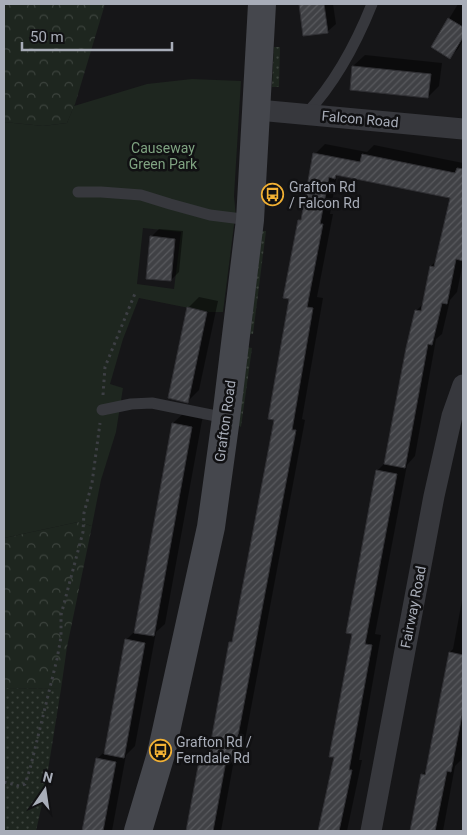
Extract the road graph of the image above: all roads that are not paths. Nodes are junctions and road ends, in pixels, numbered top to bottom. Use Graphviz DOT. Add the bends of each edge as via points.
graph roads {
  1 [pos="262,4"];
  2 [pos="372,4"];
  3 [pos="258,110"];
  4 [pos="306,114"];
  5 [pos="463,128"];
  6 [pos="78,192"];
  7 [pos="250,220"];
  8 [pos="463,385"];
  9 [pos="102,410"];
  10 [pos="226,418"];
  11 [pos="138,831"];
  12 [pos="371,831"];
  1 -- 3 [label="street, Grafton Road"];
  2 -- 4 [label="lane" via="340,69"];
  3 -- 4 [label="street, Falcon Road"];
  3 -- 7 [label="street, Grafton Road"];
  4 -- 5 [label="street, Falcon Road"];
  6 -- 7 [label="lane" via="141,195 210,215"];
  7 -- 10 [label="street, Grafton Road"];
  8 -- 12 [label="street, Fairway Road" via="452,416 434,496"];
  9 -- 10 [label="lane" via="152,403"];
  10 -- 11 [label="street, Grafton Road" via="211,527 183,659 161,754"];
}
